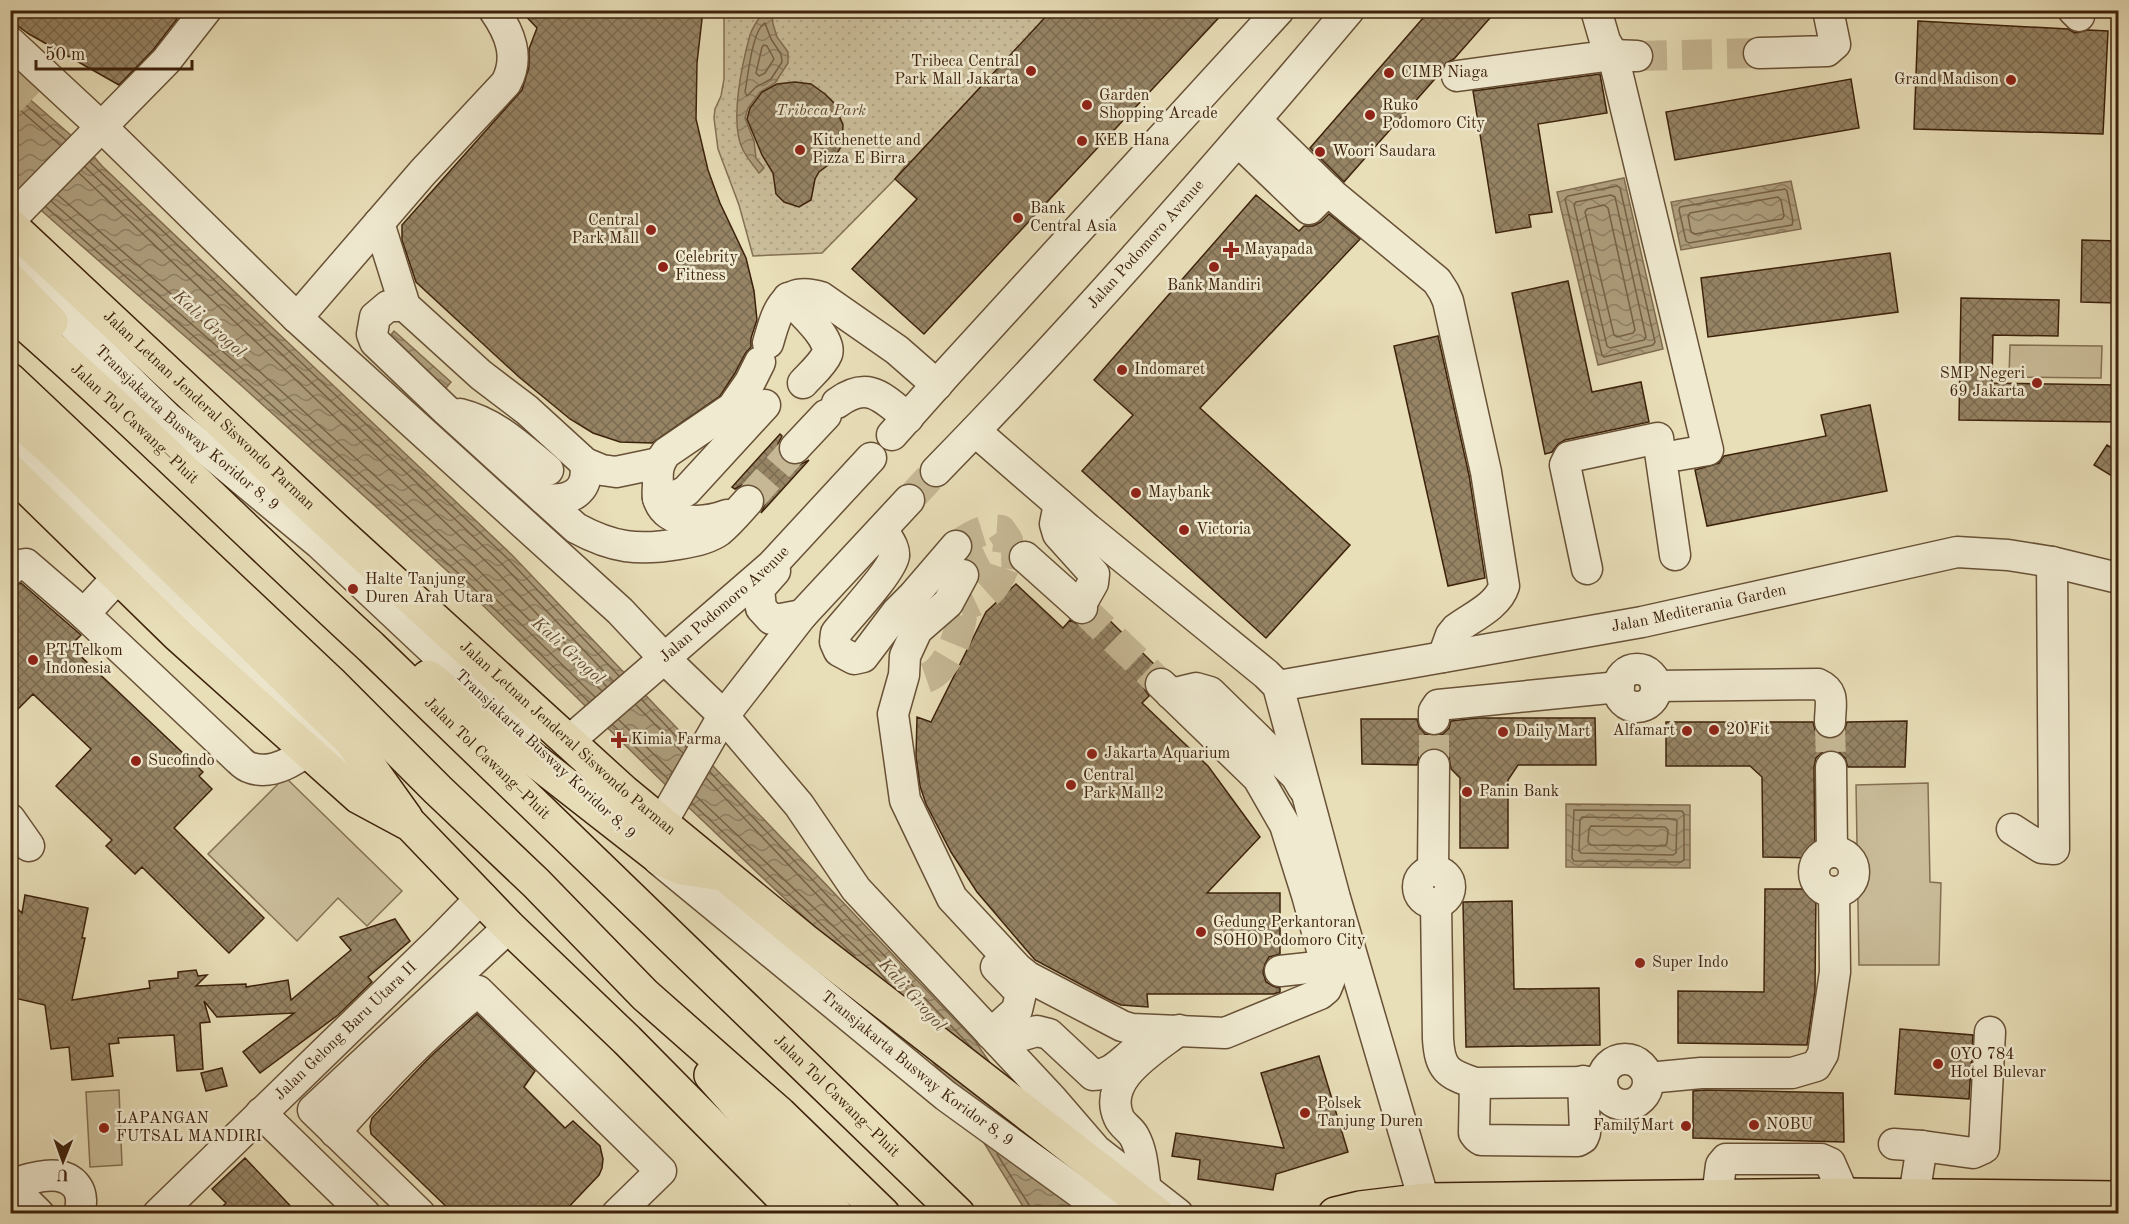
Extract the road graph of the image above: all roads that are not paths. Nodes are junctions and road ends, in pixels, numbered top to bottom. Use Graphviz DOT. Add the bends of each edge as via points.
graph roads {
  1 [pos="206,10"];
  2 [pos="494,10"];
  3 [pos="1279,10"];
  4 [pos="1348,10"];
  5 [pos="1596,10"];
  6 [pos="1828,10"];
  7 [pos="12,33"];
  8 [pos="1758,53"];
  9 [pos="1625,56"];
  10 [pos="1457,76"];
  11 [pos="95,128"];
  12 [pos="1247,131"];
  13 [pos="54,164"];
  14 [pos="16,210"];
  15 [pos="379,223"];
  16 [pos="10,263"];
  17 [pos="10,280"];
  18 [pos="788,298"];
  19 [pos="405,306"];
  20 [pos="10,311"];
  21 [pos="297,318"];
  22 [pos="943,378"];
  23 [pos="10,380"];
  24 [pos="786,394"];
  25 [pos="107,399"];
  26 [pos="10,413"];
  27 [pos="975,431"];
  28 [pos="1671,443"];
  29 [pos="795,448"];
  30 [pos="10,449"];
  31 [pos="659,463"];
  32 [pos="725,467"];
  33 [pos="10,471"];
  34 [pos="936,471"];
  35 [pos="558,472"];
  36 [pos="658,498"];
  37 [pos="909,500"];
  38 [pos="1059,504"];
  39 [pos="883,530"];
  40 [pos="956,546"];
  41 [pos="1675,555"];
  42 [pos="1025,557"];
  43 [pos="2052,562"];
  44 [pos="1587,569"];
  45 [pos="10,570"];
  46 [pos="963,575"];
  47 [pos="118,577"];
  48 [pos="2118,578"];
  49 [pos="84,614"];
  50 [pos="801,615"];
  51 [pos="371,647"];
  52 [pos="1443,657"];
  53 [pos="663,659"];
  54 [pos="1278,686"];
  55 [pos="723,717"];
  56 [pos="1434,719"];
  57 [pos="1830,722"];
  58 [pos="569,741"];
  59 [pos="316,745"];
  60 [pos="1434,765"];
  61 [pos="1831,767"];
  62 [pos="1308,795"];
  63 [pos="10,819"];
  64 [pos="658,821"];
  65 [pos="411,825"];
  66 [pos="2012,829"];
  67 [pos="29,846"];
  68 [pos="482,897"];
  69 [pos="952,898"];
  70 [pos="509,927"];
  71 [pos="1326,977"];
  72 [pos="1271,994"];
  73 [pos="645,995"];
  74 [pos="1364,996"];
  75 [pos="1166,1030"];
  76 [pos="1990,1032"];
  77 [pos="995,1038"];
  78 [pos="1593,1082"];
  79 [pos="1475,1083"];
  80 [pos="261,1113"];
  81 [pos="335,1132"];
  82 [pos="383,1179"];
  83 [pos="10,1185"];
  84 [pos="1914,1196"];
  85 [pos="2118,1198"];
  86 [pos="1844,1204"];
  87 [pos="1158,1206"];
  88 [pos="1427,1207"];
  89 [pos="362,1211"];
  90 [pos="39,1214"];
  91 [pos="79,1214"];
  92 [pos="158,1214"];
  93 [pos="420,1214"];
  94 [pos="617,1214"];
  95 [pos="800,1214"];
  96 [pos="837,1214"];
  97 [pos="883,1214"];
  98 [pos="958,1214"];
  99 [pos="1109,1214"];
  100 [pos="1335,1214"];
  1 -- 11 [label="street" via="166,61"];
  2 -- 15 [label="street" via="506,27 511,44 512,73"];
  3 -- 22 [label="street"];
  4 -- 12 [label="street, Jalan Podomoro Avenue"];
  5 -- 9 [label="street" via="1605,40"];
  6 -- 8 [label="street" via="1835,44 1827,51"];
  7 -- 11 [label="street" via="37,74"];
  9 -- 10 [label="street"];
  9 -- 28 [label="street" via="1708,450"];
  11 -- 14 [label="street"];
  11 -- 21 [label="street"];
  12 -- 27 [label="street, Jalan Podomoro Avenue"];
  12 -- 52 [label="street" via="1328,190 1444,292 1486,472 1504,586 1496,600 1456,629"];
  13 -- 14 [label="street"];
  14 -- 58 [label="main road, Jalan Letnan Jenderal Siswondo Parman" via="335,529"];
  15 -- 19 [label="street"];
  15 -- 21 [label="street"];
  16 -- 64 [label="street, Transjakarta Busway Koridor 8, 9" via="167,417"];
  17 -- 25 [label="main road" via="89,363"];
  18 -- 22 [label="street" via="805,294 821,297"];
  18 -- 24 [label="street" via="825,339 828,349 826,356"];
  18 -- 31 [label="street" via="776,317 750,382 732,408 666,453"];
  19 -- 35 [label="street" via="526,410"];
  19 -- 35 [label="street" via="388,306 375,317 375,342 447,411"];
  20 -- 25 [label="main road, Jalan Tol Cawang–Pluit"];
  21 -- 53 [label="street" via="620,611"];
  22 -- 29 [label="street" via="899,431 880,395 849,394"];
  23 -- 73 [label="main road" via="330,682"];
  24 -- 32 [label="street"];
  24 -- 36 [label="street" via="686,491"];
  25 -- 51 [label="main road, Jalan Tol Cawang–Pluit"];
  26 -- 65 [label="main road" via="351,741"];
  27 -- 34 [label="street, Jalan Podomoro Avenue"];
  27 -- 38 [label="street"];
  28 -- 41 [label="street"];
  28 -- 44 [label="street" via="1566,460"];
  30 -- 59 [label="street"];
  31 -- 35 [label="street" via="616,472"];
  31 -- 36 [label="street"];
  33 -- 47 [label="main road"];
  35 -- 36 [label="street" via="576,528 622,547 644,549 692,542 718,532 745,505 724,516 695,522 665,510"];
  37 -- 39 [label="street"];
  38 -- 42 [label="street" via="1055,524 1058,534 1094,574 1081,607"];
  38 -- 54 [label="street"];
  39 -- 40 [label="street" via="893,547 890,569 836,633 839,651 854,659 871,650 897,612"];
  39 -- 50 [label="street"];
  43 -- 48 [label="street, Jalan Mediterania Garden"];
  43 -- 52 [label="street, Jalan Mediterania Garden" via="1957,552 1641,621"];
  43 -- 66 [label="street" via="2054,849 2043,848"];
  45 -- 49 [label="street" via="26,564"];
  46 -- 69 [label="street" via="955,604 917,630 905,657 915,677 893,714 905,800"];
  47 -- 49 [label="street"];
  47 -- 59 [label="main road" via="178,635"];
  49 -- 59 [label="street" via="251,768 276,768"];
  50 -- 53 [label="street, Jalan Podomoro Avenue" via="771,619 761,608 759,589 872,461 772,565"];
  50 -- 55 [label="street"];
  51 -- 64 [label="main road" via="399,657"];
  51 -- 98 [label="main road, Jalan Tol Cawang–Pluit"];
  52 -- 54 [label="street, Jalan Mediterania Garden"];
  53 -- 55 [label="street"];
  53 -- 58 [label="street, Jalan Podomoro Avenue"];
  54 -- 62 [label="street"];
  55 -- 64 [label="street"];
  55 -- 77 [label="street" via="799,805 856,889"];
  56 -- 57 [label="street" via="1438,705 1619,687 1624,676 1635,670 1651,675 1656,686 1818,684 1830,693"];
  58 -- 64 [label="main road, Jalan Letnan Jenderal Siswondo Parman"];
  59 -- 65 [label="main road" via="359,797"];
  60 -- 79 [label="street" via="1433,871 1423,875 1418,888 1422,898 1436,903 1439,1056 1442,1066 1458,1078"];
  61 -- 78 [label="street" via="1832,852 1850,860 1854,871 1846,888 1834,892 1835,972 1823,1054 1816,1066 1792,1073 1701,1073 1648,1078 1641,1065 1621,1059"];
  62 -- 71 [label="street" via="1296,776 1210,692 1196,688 1166,689 1258,778 1285,825 1307,895"];
  62 -- 74 [label="street"];
  63 -- 67 [label="street"];
  64 -- 87 [label="main road, Jalan Letnan Jenderal Siswondo Parman" via="804,940"];
  64 -- 99 [label="street, Transjakarta Busway Koridor 8, 9" via="946,1096"];
  65 -- 68 [label="main road"];
  68 -- 70 [label="main road"];
  68 -- 80 [label="street, Jalan Gelong Baru Utara II"];
  69 -- 75 [label="street" via="1028,976 1122,1026"];
  69 -- 77 [label="street" via="957,924 1021,993 1017,1010"];
  70 -- 81 [label="street" via="313,1110"];
  70 -- 95 [label="main road"];
  71 -- 72 [label="street"];
  71 -- 72 [label="street" via="1320,994"];
  71 -- 74 [label="street"];
  72 -- 75 [label="street" via="1225,1033"];
  73 -- 96 [label="main road" via="727,1094"];
  73 -- 97 [label="main road" via="780,1114"];
  74 -- 88 [label="street"];
  75 -- 77 [label="street" via="1102,1075 1093,1075 1049,1034 1037,1031"];
  75 -- 87 [label="street" via="1126,1072 1118,1086 1116,1105 1119,1119 1134,1136"];
  76 -- 84 [label="street" via="1984,1148 1973,1153 1908,1145"];
  77 -- 87 [label="street" via="1096,1150"];
  78 -- 79 [label="street"];
  78 -- 79 [label="street" via="1585,1134 1578,1141 1481,1140 1474,1133"];
  80 -- 89 [label="street"];
  80 -- 92 [label="street, Jalan Gelong Baru Utara II"];
  81 -- 82 [label="street"];
  81 -- 94 [label="street" via="451,1012 478,991 661,1171"];
  82 -- 89 [label="street"];
  82 -- 93 [label="street"];
  83 -- 90 [label="street"];
  83 -- 91 [label="street" via="31,1178 62,1176 74,1182 81,1193"];
  84 -- 85 [label="main road"];
  84 -- 86 [label="main road"];
  86 -- 88 [label="main road" via="1717,1197"];
  88 -- 100 [label="main road" via="1360,1208"];
}
